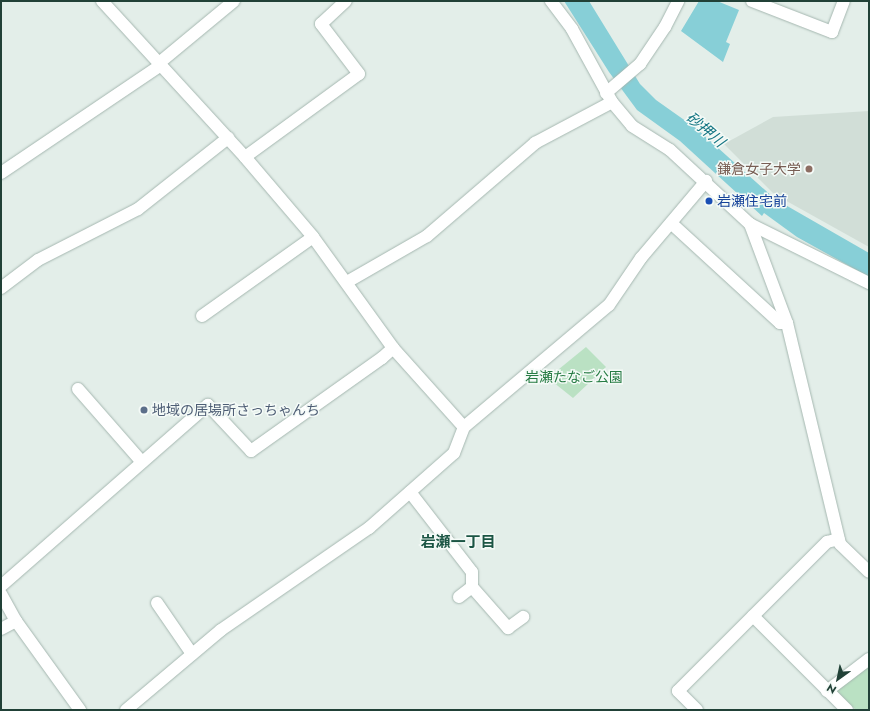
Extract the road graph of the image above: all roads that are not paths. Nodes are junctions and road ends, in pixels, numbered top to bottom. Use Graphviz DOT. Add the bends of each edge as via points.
graph roads {
  1 [pos="102,1"];
  2 [pos="234,1"];
  3 [pos="346,1"];
  4 [pos="551,1"];
  5 [pos="678,1"];
  6 [pos="752,1"];
  7 [pos="844,1"];
  8 [pos="160,64"];
  9 [pos="610,95"];
  10 [pos="228,138"];
  11 [pos="245,157"];
  12 [pos="1,173"];
  13 [pos="706,181"];
  14 [pos="671,223"];
  15 [pos="750,224"];
  16 [pos="313,237"];
  17 [pos="347,282"];
  18 [pos="3,283"];
  19 [pos="869,283"];
  20 [pos="202,316"];
  21 [pos="787,323"];
  22 [pos="393,348"];
  23 [pos="78,389"];
  24 [pos="464,427"];
  25 [pos="142,462"];
  26 [pos="410,492"];
  27 [pos="839,539"];
  28 [pos="869,572"];
  29 [pos="1,586"];
  30 [pos="472,588"];
  31 [pos="1,594"];
  32 [pos="459,597"];
  33 [pos="157,603"];
  34 [pos="753,616"];
  35 [pos="523,617"];
  36 [pos="16,621"];
  37 [pos="1,629"];
  38 [pos="192,654"];
  39 [pos="869,659"];
  40 [pos="827,691"];
  41 [pos="80,710"];
  42 [pos="126,710"];
  43 [pos="697,710"];
  44 [pos="847,710"];
  1 -- 8 [label="street"];
  2 -- 8 [label="street"];
  3 -- 11 [label="street" via="321,24 359,74"];
  4 -- 9 [label="street" via="572,29"];
  5 -- 9 [label="street" via="665,27 636,68"];
  6 -- 7 [label="street" via="832,32"];
  8 -- 10 [label="street"];
  8 -- 12 [label="street"];
  9 -- 13 [label="street" via="632,126 670,150"];
  9 -- 17 [label="street" via="535,143 427,236"];
  10 -- 11 [label="street"];
  10 -- 18 [label="street" via="138,209 38,260"];
  11 -- 16 [label="street"];
  13 -- 14 [label="street"];
  13 -- 15 [label="street"];
  14 -- 21 [label="street" via="780,323"];
  14 -- 24 [label="street" via="641,258 609,305"];
  15 -- 19 [label="street"];
  15 -- 21 [label="street"];
  16 -- 17 [label="street"];
  16 -- 20 [label="street"];
  17 -- 22 [label="street"];
  21 -- 27 [label="street"];
  22 -- 24 [label="street"];
  22 -- 25 [label="street" via="251,451 208,405"];
  23 -- 25 [label="street"];
  24 -- 26 [label="street" via="454,453"];
  25 -- 29 [label="street"];
  26 -- 30 [label="street" via="472,572"];
  26 -- 38 [label="street" via="369,528 221,630"];
  27 -- 28 [label="street" via="840,544"];
  27 -- 34 [label="street" via="827,542"];
  30 -- 32 [label="street"];
  30 -- 35 [label="street" via="508,628"];
  31 -- 36 [label="street"];
  33 -- 38 [label="street"];
  34 -- 40 [label="street"];
  34 -- 43 [label="street" via="678,691"];
  36 -- 37 [label="street"];
  36 -- 41 [label="street"];
  38 -- 42 [label="street"];
  39 -- 40 [label="street"];
  40 -- 44 [label="street"];
}
